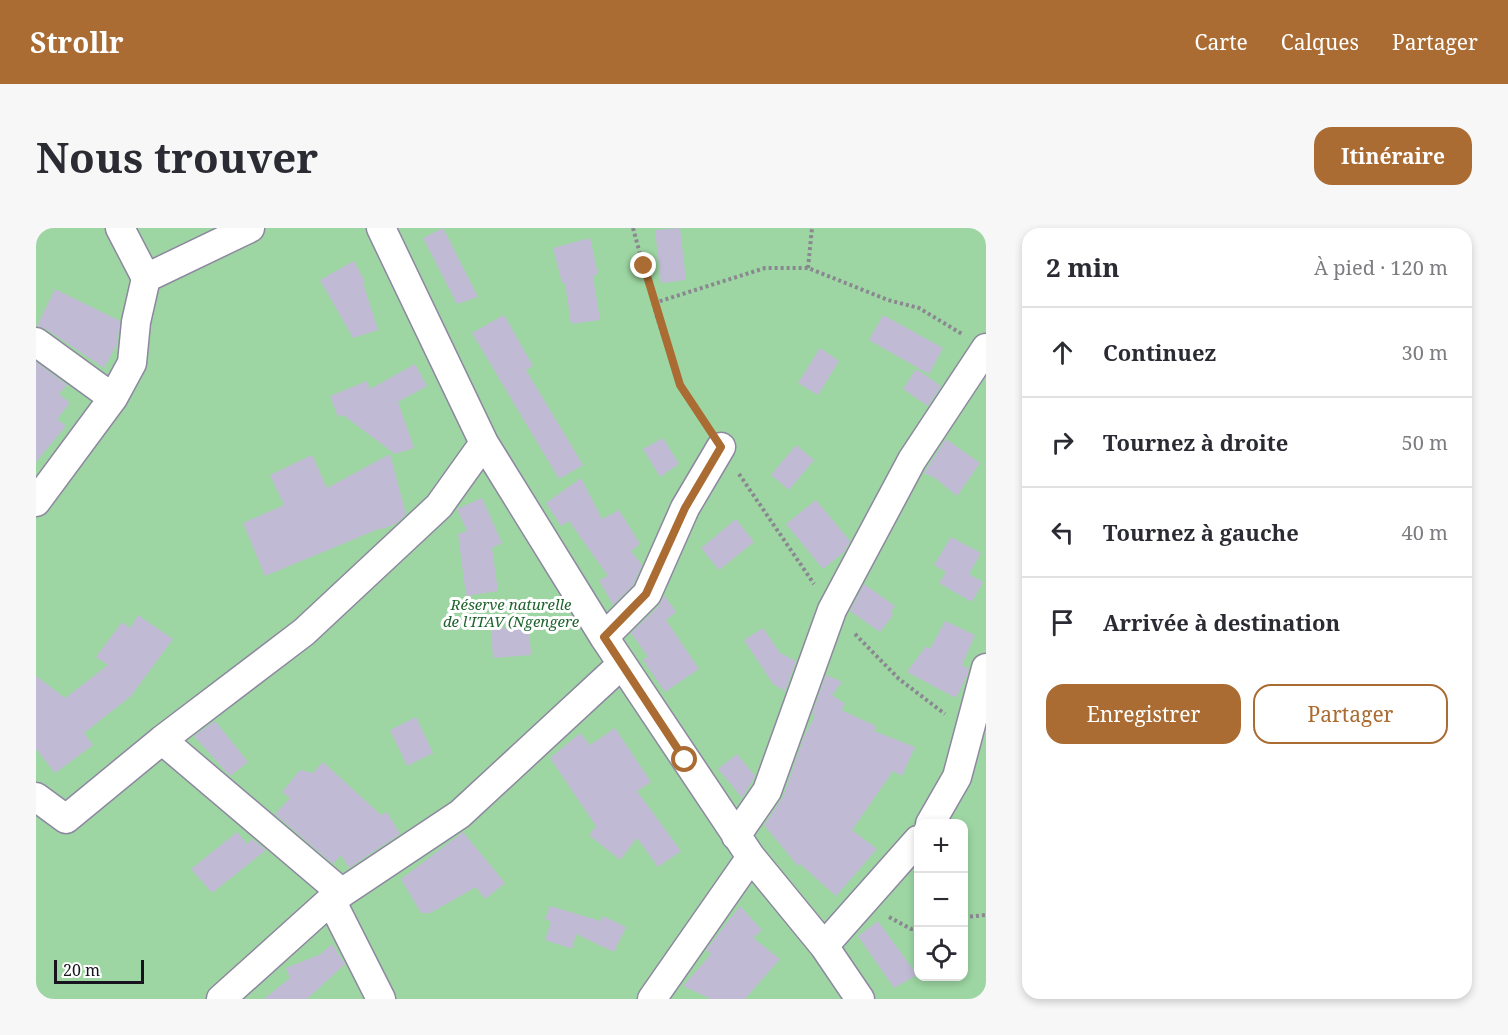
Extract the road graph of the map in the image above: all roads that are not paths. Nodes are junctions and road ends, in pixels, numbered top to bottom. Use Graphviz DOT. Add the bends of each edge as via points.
graph roads {
  1 [pos="120,228"];
  2 [pos="250,228"];
  3 [pos="392,231"];
  4 [pos="146,278"];
  5 [pos="36,342"];
  6 [pos="976,342"];
  7 [pos="113,398"];
  8 [pos="484,443"];
  9 [pos="721,447"];
  10 [pos="36,502"];
  11 [pos="604,637"];
  12 [pos="621,665"];
  13 [pos="986,668"];
  14 [pos="978,733"];
  15 [pos="162,740"];
  16 [pos="36,797"];
  17 [pos="933,819"];
  18 [pos="914,844"];
  19 [pos="743,846"];
  20 [pos="337,896"];
  21 [pos="824,945"];
  22 [pos="221,999"];
  23 [pos="381,999"];
  24 [pos="652,999"];
  25 [pos="860,999"];
  1 -- 4 [label="street"];
  2 -- 4 [label="street"];
  3 -- 8 [label="street"];
  4 -- 7 [label="street" via="132,363"];
  5 -- 7 [label="street"];
  6 -- 19 [label="street" via="832,610"];
  7 -- 10 [label="street"];
  8 -- 11 [label="street"];
  8 -- 15 [label="street" via="439,506 374,568 304,632"];
  9 -- 11 [label="street" via="685,508 646,594"];
  11 -- 12 [label="street"];
  12 -- 19 [label="street"];
  12 -- 20 [label="street" via="460,814"];
  13 -- 14 [label="street"];
  14 -- 17 [label="street"];
  15 -- 16 [label="street" via="66,819"];
  15 -- 20 [label="street"];
  18 -- 21 [label="street"];
  19 -- 21 [label="street"];
  19 -- 24 [label="street"];
  20 -- 22 [label="street"];
  20 -- 23 [label="street"];
  21 -- 25 [label="street"];
}
